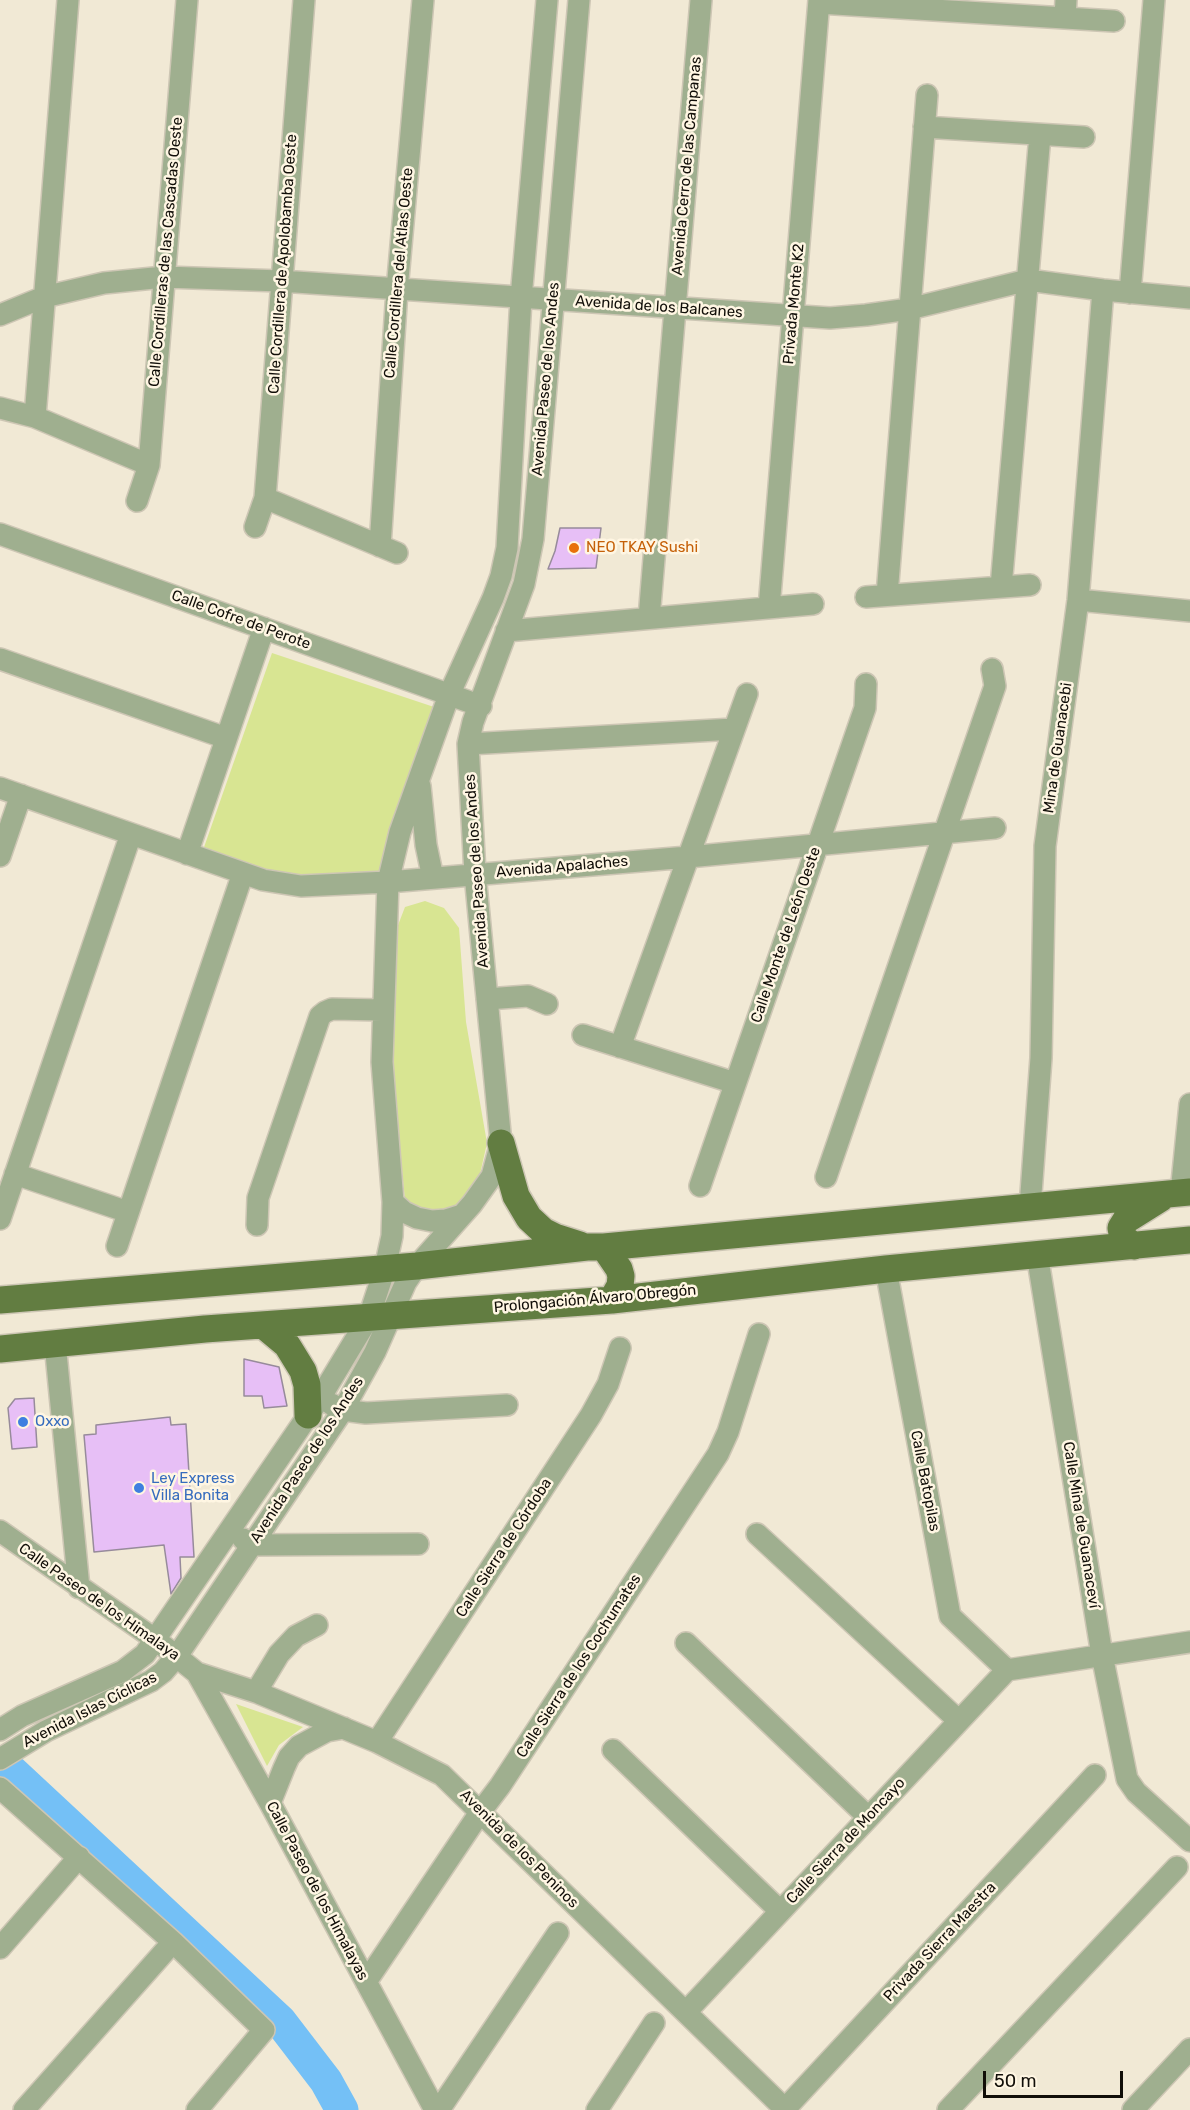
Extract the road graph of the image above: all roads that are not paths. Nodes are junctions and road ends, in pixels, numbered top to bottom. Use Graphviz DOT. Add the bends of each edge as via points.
graph roads {
  1 [pos="68,0"];
  2 [pos="187,0"];
  3 [pos="304,0"];
  4 [pos="423,0"];
  5 [pos="547,0"];
  6 [pos="579,0"];
  7 [pos="701,0"];
  8 [pos="1154,0"];
  9 [pos="819,1"];
  10 [pos="1065,9"];
  11 [pos="1114,21"];
  12 [pos="927,95"];
  13 [pos="924,127"];
  14 [pos="1040,135"];
  15 [pos="1084,137"];
  16 [pos="164,277"];
  17 [pos="1028,280"];
  18 [pos="281,281"];
  19 [pos="397,290"];
  20 [pos="1102,290"];
  21 [pos="1130,292"];
  22 [pos="44,297"];
  23 [pos="521,298"];
  24 [pos="1190,298"];
  25 [pos="552,300"];
  26 [pos="674,309"];
  27 [pos="909,309"];
  28 [pos="0,315"];
  29 [pos="793,316"];
  30 [pos="0,408"];
  31 [pos="35,417"];
  32 [pos="149,465"];
  33 [pos="266,498"];
  34 [pos="137,501"];
  35 [pos="255,527"];
  36 [pos="0,534"];
  37 [pos="1030,585"];
  38 [pos="1001,587"];
  39 [pos="887,595"];
  40 [pos="866,597"];
  41 [pos="1078,600"];
  42 [pos="813,604"];
  43 [pos="769,608"];
  44 [pos="1190,611"];
  45 [pos="649,618"];
  46 [pos="264,628"];
  47 [pos="506,631"];
  48 [pos="0,659"];
  49 [pos="992,669"];
  50 [pos="866,684"];
  51 [pos="747,694"];
  52 [pos="449,695"];
  53 [pos="481,706"];
  54 [pos="734,729"];
  55 [pos="226,738"];
  56 [pos="468,744"];
  57 [pos="419,779"];
  58 [pos="0,788"];
  59 [pos="21,795"];
  60 [pos="995,828"];
  61 [pos="947,831"];
  62 [pos="131,834"];
  63 [pos="817,846"];
  64 [pos="187,854"];
  65 [pos="0,856"];
  66 [pos="688,857"];
  67 [pos="243,873"];
  68 [pos="475,874"];
  69 [pos="433,878"];
  70 [pos="388,882"];
  71 [pos="487,999"];
  72 [pos="548,1004"];
  73 [pos="382,1010"];
  74 [pos="583,1035"];
  75 [pos="620,1047"];
  76 [pos="735,1083"];
  77 [pos="1190,1104"];
  78 [pos="501,1143"];
  79 [pos="15,1174"];
  80 [pos="826,1177"];
  81 [pos="700,1186"];
  82 [pos="1179,1194"];
  83 [pos="393,1202"];
  84 [pos="1030,1207"];
  85 [pos="128,1212"];
  86 [pos="462,1215"];
  87 [pos="0,1218"];
  88 [pos="257,1226"];
  89 [pos="1190,1240"];
  90 [pos="117,1246"];
  91 [pos="1134,1246"];
  92 [pos="595,1247"];
  93 [pos="1037,1254"];
  94 [pos="417,1266"];
  95 [pos="386,1268"];
  96 [pos="886,1269"];
  97 [pos="0,1300"];
  98 [pos="612,1300"];
  99 [pos="380,1316"];
  100 [pos="263,1325"];
  101 [pos="759,1334"];
  102 [pos="55,1343"];
  103 [pos="620,1348"];
  104 [pos="0,1349"];
  105 [pos="507,1405"];
  106 [pos="314,1406"];
  107 [pos="343,1410"];
  108 [pos="230,1530"];
  109 [pos="0,1532"];
  110 [pos="757,1534"];
  111 [pos="418,1544"];
  112 [pos="251,1545"];
  113 [pos="79,1588"];
  114 [pos="316,1624"];
  115 [pos="156,1640"];
  116 [pos="1190,1642"];
  117 [pos="686,1643"];
  118 [pos="1102,1655"];
  119 [pos="177,1656"];
  120 [pos="1006,1670"];
  121 [pos="197,1673"];
  122 [pos="256,1692"];
  123 [pos="959,1721"];
  124 [pos="344,1728"];
  125 [pos="0,1730"];
  126 [pos="377,1742"];
  127 [pos="613,1750"];
  128 [pos="0,1759"];
  129 [pos="1095,1775"];
  130 [pos="0,1788"];
  131 [pos="270,1803"];
  132 [pos="481,1811"];
  133 [pos="868,1818"];
  134 [pos="1190,1841"];
  135 [pos="79,1857"];
  136 [pos="1177,1867"];
  137 [pos="780,1911"];
  138 [pos="558,1933"];
  139 [pos="173,1942"];
  140 [pos="0,1948"];
  141 [pos="366,1982"];
  142 [pos="686,2012"];
  143 [pos="654,2023"];
  144 [pos="1190,2049"];
  145 [pos="785,2109"];
  146 [pos="24,2110"];
  147 [pos="197,2110"];
  148 [pos="437,2110"];
  149 [pos="597,2110"];
  150 [pos="948,2110"];
  151 [pos="1133,2110"];
  1 -- 22 [label="street"];
  2 -- 16 [label="street, Calle Cordilleras de las Cascadas Oeste"];
  3 -- 18 [label="street, Calle Cordillera de Apolobamba Oeste"];
  4 -- 19 [label="street, Calle Cordillera del Atlas Oeste"];
  5 -- 23 [label="street, Avenida Paseo de los Andes"];
  6 -- 25 [label="street, Avenida Paseo de los Andes"];
  7 -- 26 [label="street, Avenida Cerro de las Campanas"];
  8 -- 21 [label="street"];
  9 -- 10 [label="street"];
  9 -- 29 [label="street, Privada Monte K2"];
  10 -- 11 [label="street"];
  12 -- 13 [label="street"];
  13 -- 14 [label="street"];
  13 -- 27 [label="street"];
  14 -- 15 [label="street"];
  14 -- 17 [label="street"];
  16 -- 18 [label="street, Avenida de los Balcanes"];
  16 -- 22 [label="street, Avenida de los Balcanes"];
  16 -- 32 [label="street, Calle Cordilleras de las Cascadas Oeste"];
  17 -- 20 [label="street, Avenida de los Balcanes"];
  17 -- 27 [label="street, Avenida de los Balcanes"];
  17 -- 38 [label="street"];
  18 -- 19 [label="street, Avenida de los Balcanes"];
  18 -- 33 [label="street, Calle Cordillera de Apolobamba Oeste"];
  19 -- 23 [label="street, Avenida de los Balcanes"];
  19 -- 33 [label="street, Calle Cordillera del Atlas Oeste" via="388,550"];
  20 -- 21 [label="street"];
  20 -- 41 [label="street, Mina de Guanacebi"];
  21 -- 24 [label="street"];
  22 -- 28 [label="street, Avenida de los Balcanes"];
  22 -- 31 [label="street"];
  23 -- 25 [label="street, Avenida de los Balcanes"];
  23 -- 52 [label="street, Avenida Paseo de los Andes" via="507,548 493,598"];
  25 -- 26 [label="street, Avenida de los Balcanes"];
  25 -- 47 [label="street, Avenida Paseo de los Andes" via="533,538 524,584"];
  26 -- 29 [label="street, Avenida de los Balcanes"];
  26 -- 45 [label="street, Avenida Cerro de las Campanas"];
  27 -- 29 [label="street, Avenida de los Balcanes" via="830,318"];
  27 -- 39 [label="street"];
  29 -- 43 [label="street, Privada Monte K2"];
  30 -- 31 [label="street"];
  31 -- 32 [label="street"];
  32 -- 34 [label="street, Calle Cordilleras de las Cascadas Oeste"];
  33 -- 35 [label="street, Calle Cordillera de Apolobamba Oeste"];
  36 -- 46 [label="street, Calle Cofre de Perote"];
  37 -- 38 [label="street"];
  38 -- 39 [label="street"];
  39 -- 40 [label="street"];
  41 -- 44 [label="street"];
  41 -- 84 [label="street, Mina de Guanacebi" via="1045,846 1041,1058"];
  42 -- 43 [label="street"];
  43 -- 45 [label="street"];
  45 -- 47 [label="street"];
  46 -- 52 [label="street, Calle Cofre de Perote"];
  46 -- 55 [label="street"];
  47 -- 53 [label="street, Avenida Paseo de los Andes"];
  48 -- 55 [label="street"];
  49 -- 61 [label="street" via="995,686"];
  50 -- 63 [label="street, Calle Monte de León Oeste" via="865,708"];
  51 -- 54 [label="street"];
  52 -- 53 [label="street, Calle Cofre de Perote"];
  52 -- 57 [label="street, Avenida Paseo de los Andes"];
  53 -- 56 [label="street, Avenida Paseo de los Andes"];
  54 -- 56 [label="street"];
  54 -- 66 [label="street"];
  55 -- 64 [label="street"];
  56 -- 68 [label="street, Avenida Paseo de los Andes"];
  57 -- 69 [label="street"];
  57 -- 70 [label="street, Avenida Paseo de los Andes"];
  58 -- 59 [label="street, Avenida Apalaches"];
  59 -- 62 [label="street, Avenida Apalaches"];
  59 -- 65 [label="street"];
  60 -- 61 [label="street, Avenida Apalaches"];
  61 -- 63 [label="street, Avenida Apalaches"];
  61 -- 80 [label="street"];
  62 -- 64 [label="street, Avenida Apalaches"];
  62 -- 79 [label="street"];
  63 -- 66 [label="street, Avenida Apalaches"];
  63 -- 76 [label="street, Calle Monte de León Oeste"];
  64 -- 67 [label="street, Avenida Apalaches"];
  66 -- 68 [label="street, Avenida Apalaches"];
  66 -- 75 [label="street"];
  67 -- 70 [label="street, Avenida Apalaches" via="301,886"];
  67 -- 85 [label="street"];
  68 -- 69 [label="street, Avenida Apalaches"];
  68 -- 71 [label="street, Avenida Paseo de los Andes"];
  69 -- 70 [label="street, Avenida Apalaches"];
  70 -- 73 [label="street, Avenida Paseo de los Andes"];
  71 -- 72 [label="street" via="528,996"];
  71 -- 78 [label="street, Avenida Paseo de los Andes"];
  73 -- 83 [label="street, Avenida Paseo de los Andes"];
  73 -- 88 [label="street" via="332,1009 320,1016 258,1198"];
  74 -- 75 [label="street"];
  75 -- 76 [label="street"];
  76 -- 81 [label="street, Calle Monte de León Oeste"];
  77 -- 82 [label="street"];
  78 -- 86 [label="street, Avenida Paseo de los Andes" via="492,1176"];
  78 -- 92 [label="main road" via="516,1196 529,1218 555,1237"];
  79 -- 85 [label="street"];
  79 -- 87 [label="street"];
  82 -- 84 [label="main road"];
  82 -- 91 [label="main road" via="1126,1220 1121,1228 1123,1238"];
  83 -- 86 [label="street" via="404,1212 432,1221"];
  83 -- 95 [label="street, Avenida Paseo de los Andes"];
  84 -- 92 [label="main road"];
  85 -- 90 [label="street"];
  86 -- 94 [label="street, Avenida Paseo de los Andes"];
  89 -- 91 [label="main road, Prolongación Álvaro Obregón"];
  91 -- 93 [label="main road, Prolongación Álvaro Obregón"];
  92 -- 94 [label="main road"];
  92 -- 98 [label="main road" via="619,1269 620,1286"];
  93 -- 96 [label="main road, Prolongación Álvaro Obregón"];
  93 -- 118 [label="street, Calle Mina de Guanaceví"];
  94 -- 95 [label="main road"];
  94 -- 99 [label="street, Avenida Paseo de los Andes"];
  95 -- 97 [label="main road"];
  95 -- 99 [label="street, Avenida Paseo de los Andes"];
  96 -- 98 [label="main road, Prolongación Álvaro Obregón"];
  96 -- 120 [label="street, Calle Batopilas" via="950,1616"];
  98 -- 99 [label="main road, Prolongación Álvaro Obregón"];
  99 -- 100 [label="main road, Prolongación Álvaro Obregón"];
  99 -- 106 [label="street, Avenida Paseo de los Andes"];
  99 -- 107 [label="street, Avenida Paseo de los Andes" via="375,1352"];
  100 -- 102 [label="main road, Prolongación Álvaro Obregón"];
  100 -- 106 [label="main road" via="287,1345 303,1371"];
  101 -- 132 [label="street, Calle Sierra de los Cochumates" via="718,1454"];
  102 -- 104 [label="main road, Prolongación Álvaro Obregón"];
  102 -- 113 [label="street"];
  103 -- 126 [label="street, Calle Sierra de Córdoba" via="608,1384 591,1415"];
  105 -- 107 [label="street" via="366,1413"];
  106 -- 107 [label="street"];
  106 -- 108 [label="street, Avenida Paseo de los Andes"];
  107 -- 112 [label="street, Avenida Paseo de los Andes"];
  108 -- 112 [label="street"];
  108 -- 115 [label="street, Avenida Paseo de los Andes"];
  109 -- 113 [label="street, Calle Paseo de los Himalaya"];
  110 -- 123 [label="street"];
  111 -- 112 [label="street"];
  112 -- 119 [label="street, Avenida Paseo de los Andes"];
  113 -- 115 [label="street, Calle Paseo de los Himalaya"];
  114 -- 122 [label="street" via="279,1654"];
  115 -- 119 [label="street, Calle Paseo de los Himalaya"];
  115 -- 125 [label="street, Avenida Islas Cíclicas" via="123,1671 22,1716"];
  116 -- 118 [label="street"];
  117 -- 133 [label="street"];
  118 -- 120 [label="street"];
  118 -- 134 [label="street, Calle Mina de Guanaceví" via="1127,1779"];
  119 -- 121 [label="street, Calle Paseo de los Himalaya"];
  119 -- 128 [label="street, Avenida Islas Cíclicas" via="151,1680 46,1731"];
  120 -- 123 [label="street, Calle Sierra de Moncayo"];
  121 -- 122 [label="street, Avenida de los Peninos"];
  121 -- 131 [label="street, Calle Paseo de los Himalayas"];
  122 -- 124 [label="street, Avenida de los Peninos"];
  123 -- 133 [label="street, Calle Sierra de Moncayo"];
  124 -- 126 [label="street, Avenida de los Peninos"];
  124 -- 131 [label="street" via="327,1731 299,1746 286,1762"];
  126 -- 132 [label="street, Avenida de los Peninos" via="442,1775"];
  127 -- 137 [label="street"];
  129 -- 145 [label="street, Privada Sierra Maestra"];
  130 -- 135 [label="street"];
  131 -- 141 [label="street, Calle Paseo de los Himalayas"];
  132 -- 141 [label="street, Calle Sierra de los Cochumates"];
  132 -- 142 [label="street, Avenida de los Peninos"];
  133 -- 137 [label="street, Calle Sierra de Moncayo"];
  135 -- 139 [label="street"];
  135 -- 140 [label="street"];
  136 -- 150 [label="street"];
  137 -- 142 [label="street, Calle Sierra de Moncayo"];
  138 -- 148 [label="street"];
  139 -- 146 [label="street"];
  139 -- 147 [label="street" via="264,2030"];
  141 -- 148 [label="street, Calle Paseo de los Himalayas"];
  142 -- 145 [label="street, Avenida de los Peninos"];
  143 -- 149 [label="street"];
  144 -- 151 [label="street"];
}
